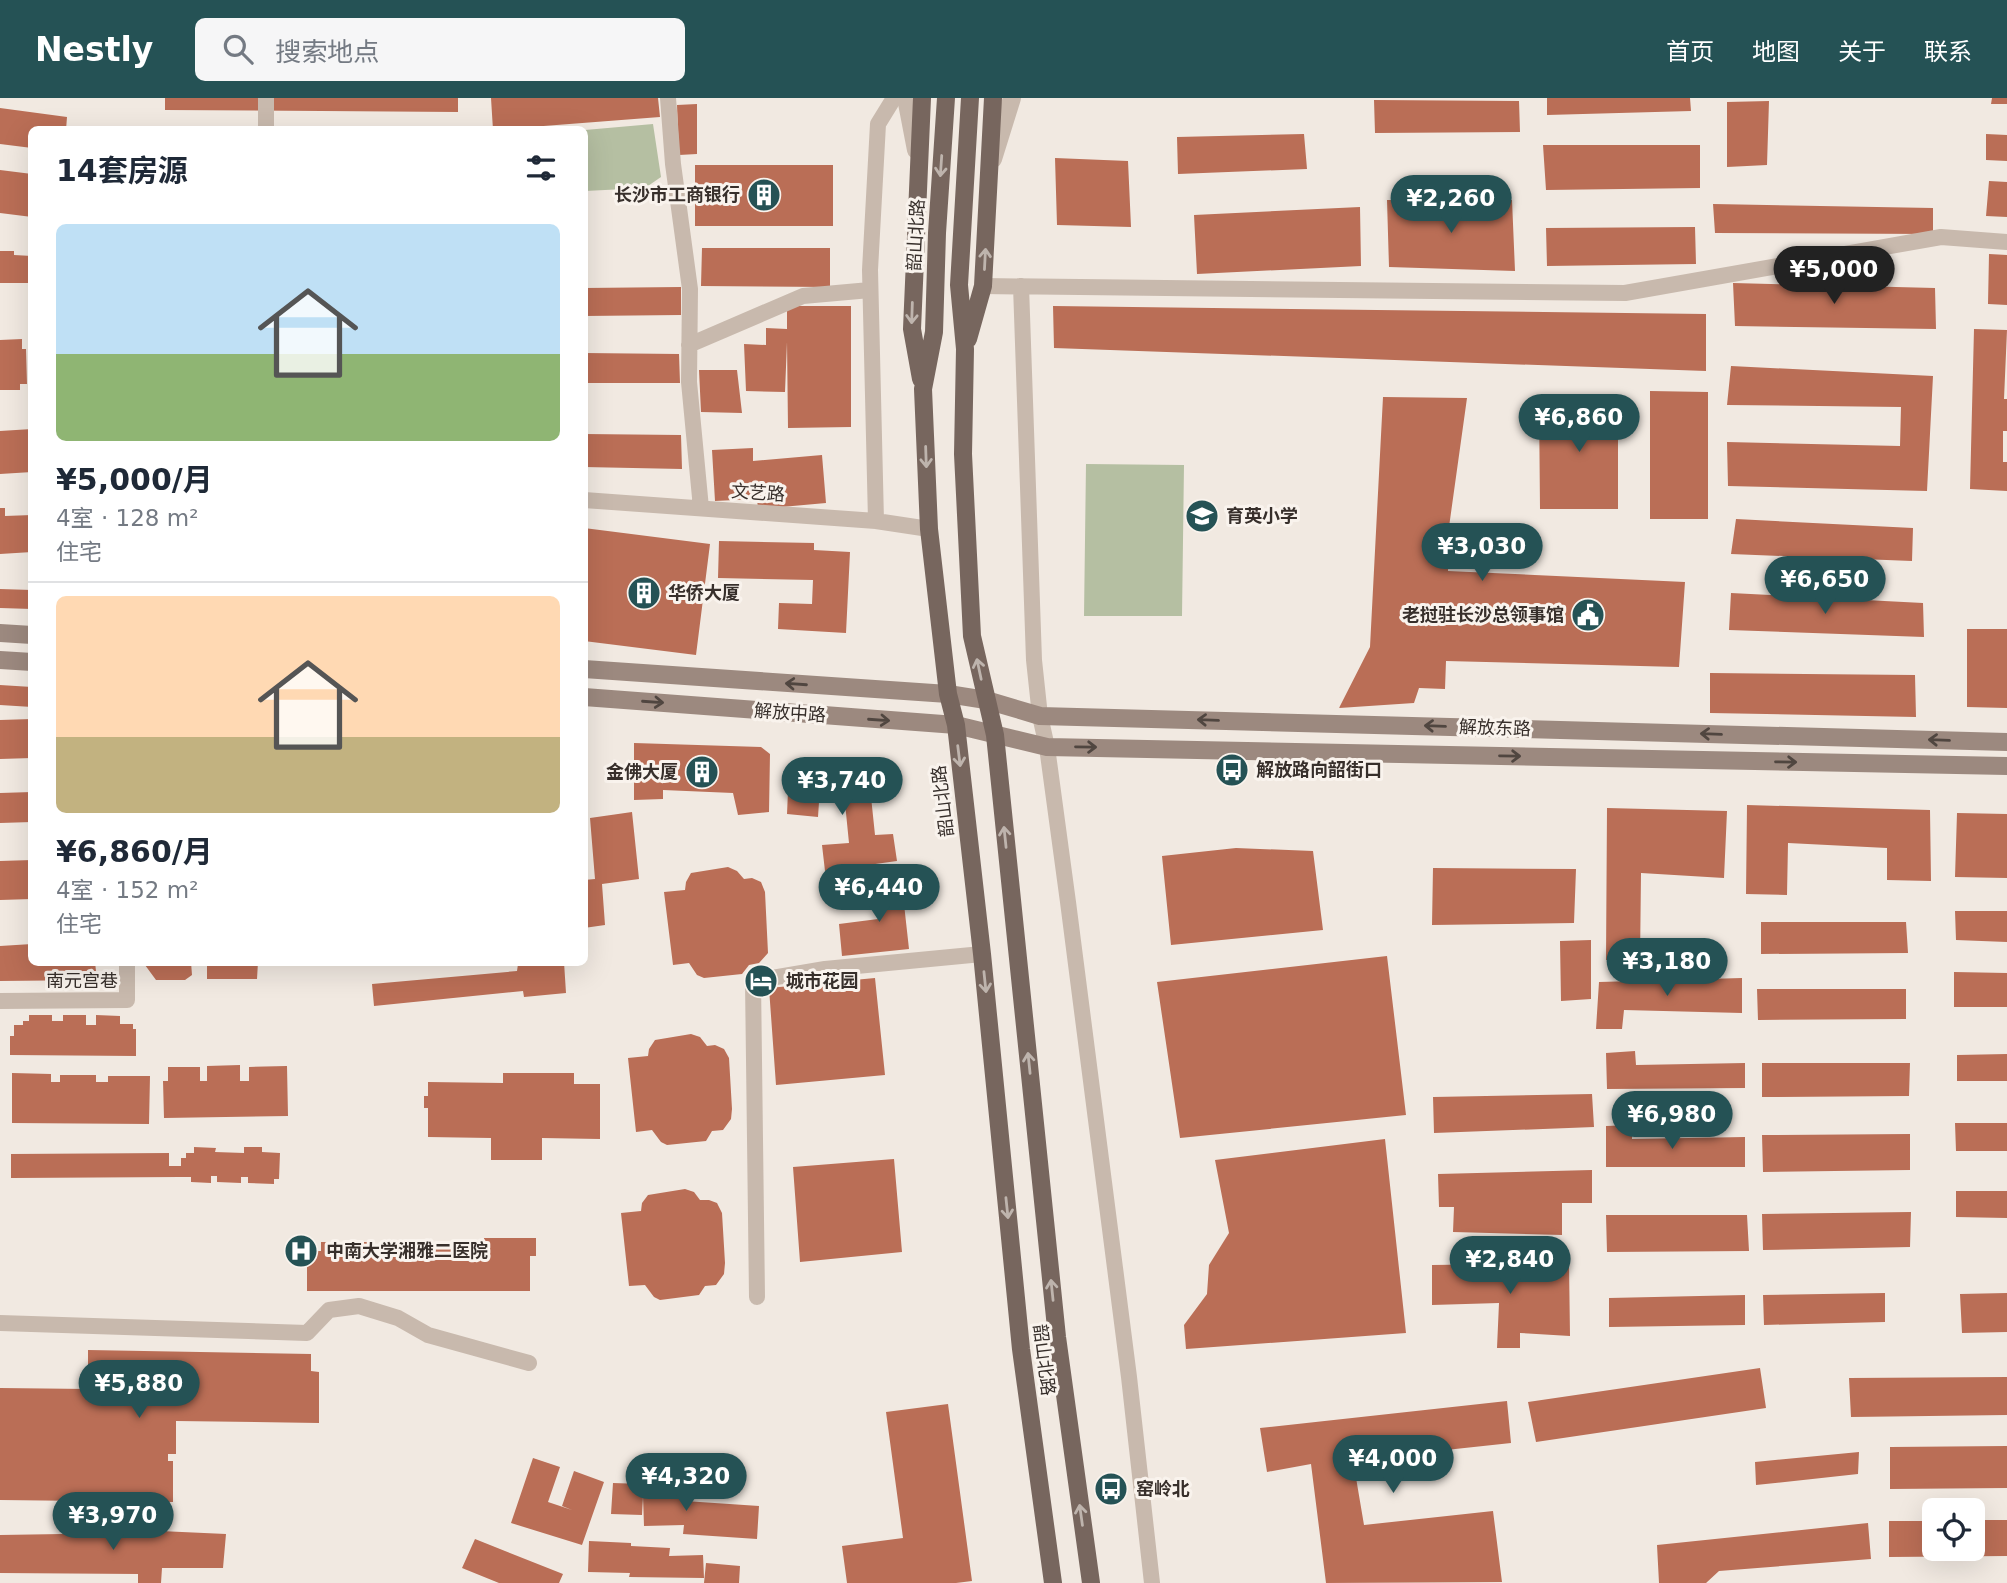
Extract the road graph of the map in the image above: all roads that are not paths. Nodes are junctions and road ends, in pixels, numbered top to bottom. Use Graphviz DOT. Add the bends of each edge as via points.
graph roads {
  1 [pos="266,98"];
  2 [pos="668,98"];
  3 [pos="894,98"];
  4 [pos="906,98"];
  5 [pos="922,98"];
  6 [pos="946,98"];
  7 [pos="970,98"];
  8 [pos="993,98"];
  9 [pos="1012,98"];
  10 [pos="266,126"];
  11 [pos="919,161"];
  12 [pos="989,169"];
  13 [pos="2007,242"];
  14 [pos="983,286"];
  15 [pos="1021,286"];
  16 [pos="870,290"];
  17 [pos="689,345"];
  18 [pos="965,349"];
  19 [pos="923,389"];
  20 [pos="588,500"];
  21 [pos="701,508"];
  22 [pos="876,521"];
  23 [pos="929,529"];
  24 [pos="0,633"];
  25 [pos="28,635"];
  26 [pos="0,660"];
  27 [pos="28,662"];
  28 [pos="588,669"];
  29 [pos="948,694"];
  30 [pos="588,697"];
  31 [pos="986,700"];
  32 [pos="1040,716"];
  33 [pos="956,726"];
  34 [pos="995,735"];
  35 [pos="2007,741"];
  36 [pos="1047,747"];
  37 [pos="2007,766"];
  38 [pos="982,954"];
  39 [pos="127,966"];
  40 [pos="0,1000"];
  41 [pos="757,1297"];
  42 [pos="0,1323"];
  43 [pos="529,1363"];
  44 [pos="1053,1583"];
  45 [pos="1091,1583"];
  46 [pos="1152,1583"];
  1 -- 10 [label="street"];
  2 -- 17 [label="street" via="690,289"];
  3 -- 16 [label="street" via="878,124"];
  4 -- 11 [label="street"];
  5 -- 11 [label="main road"];
  6 -- 19 [label="main road, 韶山北路, one-way" via="934,332"];
  7 -- 18 [label="main road, 韶山北路" via="960,285"];
  8 -- 12 [label="main road"];
  9 -- 12 [label="street"];
  11 -- 19 [label="main road, one-way" via="912,329"];
  14 -- 12 [label="main road, one-way"];
  13 -- 15 [label="street" via="1941,237 1625,293"];
  14 -- 15 [label="street"];
  14 -- 18 [label="main road"];
  15 -- 32 [label="street" via="1034,660"];
  16 -- 17 [label="street" via="803,296"];
  16 -- 22 [label="street"];
  17 -- 21 [label="street"];
  31 -- 18 [label="main road, 韶山北路, one-way" via="972,636 963,454"];
  19 -- 23 [label="main road, 韶山北路, one-way"];
  20 -- 21 [label="street, 文艺路"];
  21 -- 22 [label="street, 文艺路"];
  22 -- 23 [label="street, 文艺路"];
  23 -- 29 [label="main road, 韶山北路"];
  24 -- 25 [label="main road"];
  26 -- 27 [label="main road"];
  29 -- 28 [label="main road, 解放中路, one-way"];
  29 -- 31 [label="main road, 解放中路"];
  29 -- 33 [label="main road, 韶山北路"];
  30 -- 33 [label="main road, 解放中路, one-way"];
  31 -- 32 [label="main road, 解放东路"];
  31 -- 34 [label="main road, 韶山北路"];
  35 -- 32 [label="main road, 解放东路, one-way"];
  32 -- 36 [label="street"];
  33 -- 34 [label="main road, 解放中路"];
  33 -- 38 [label="main road, 韶山北路, one-way"];
  34 -- 36 [label="main road, 解放东路"];
  45 -- 34 [label="main road, 韶山北路, one-way" via="1057,1337"];
  36 -- 37 [label="main road, 解放东路, one-way"];
  36 -- 46 [label="street"];
  38 -- 41 [label="street" via="753,981"];
  38 -- 44 [label="main road, 韶山北路, one-way" via="1021,1349"];
  39 -- 40 [label="street, 南元宫巷" via="127,1000"];
  42 -- 43 [label="street" via="307,1332 329,1310 359,1306 398,1318 428,1335"];
}
